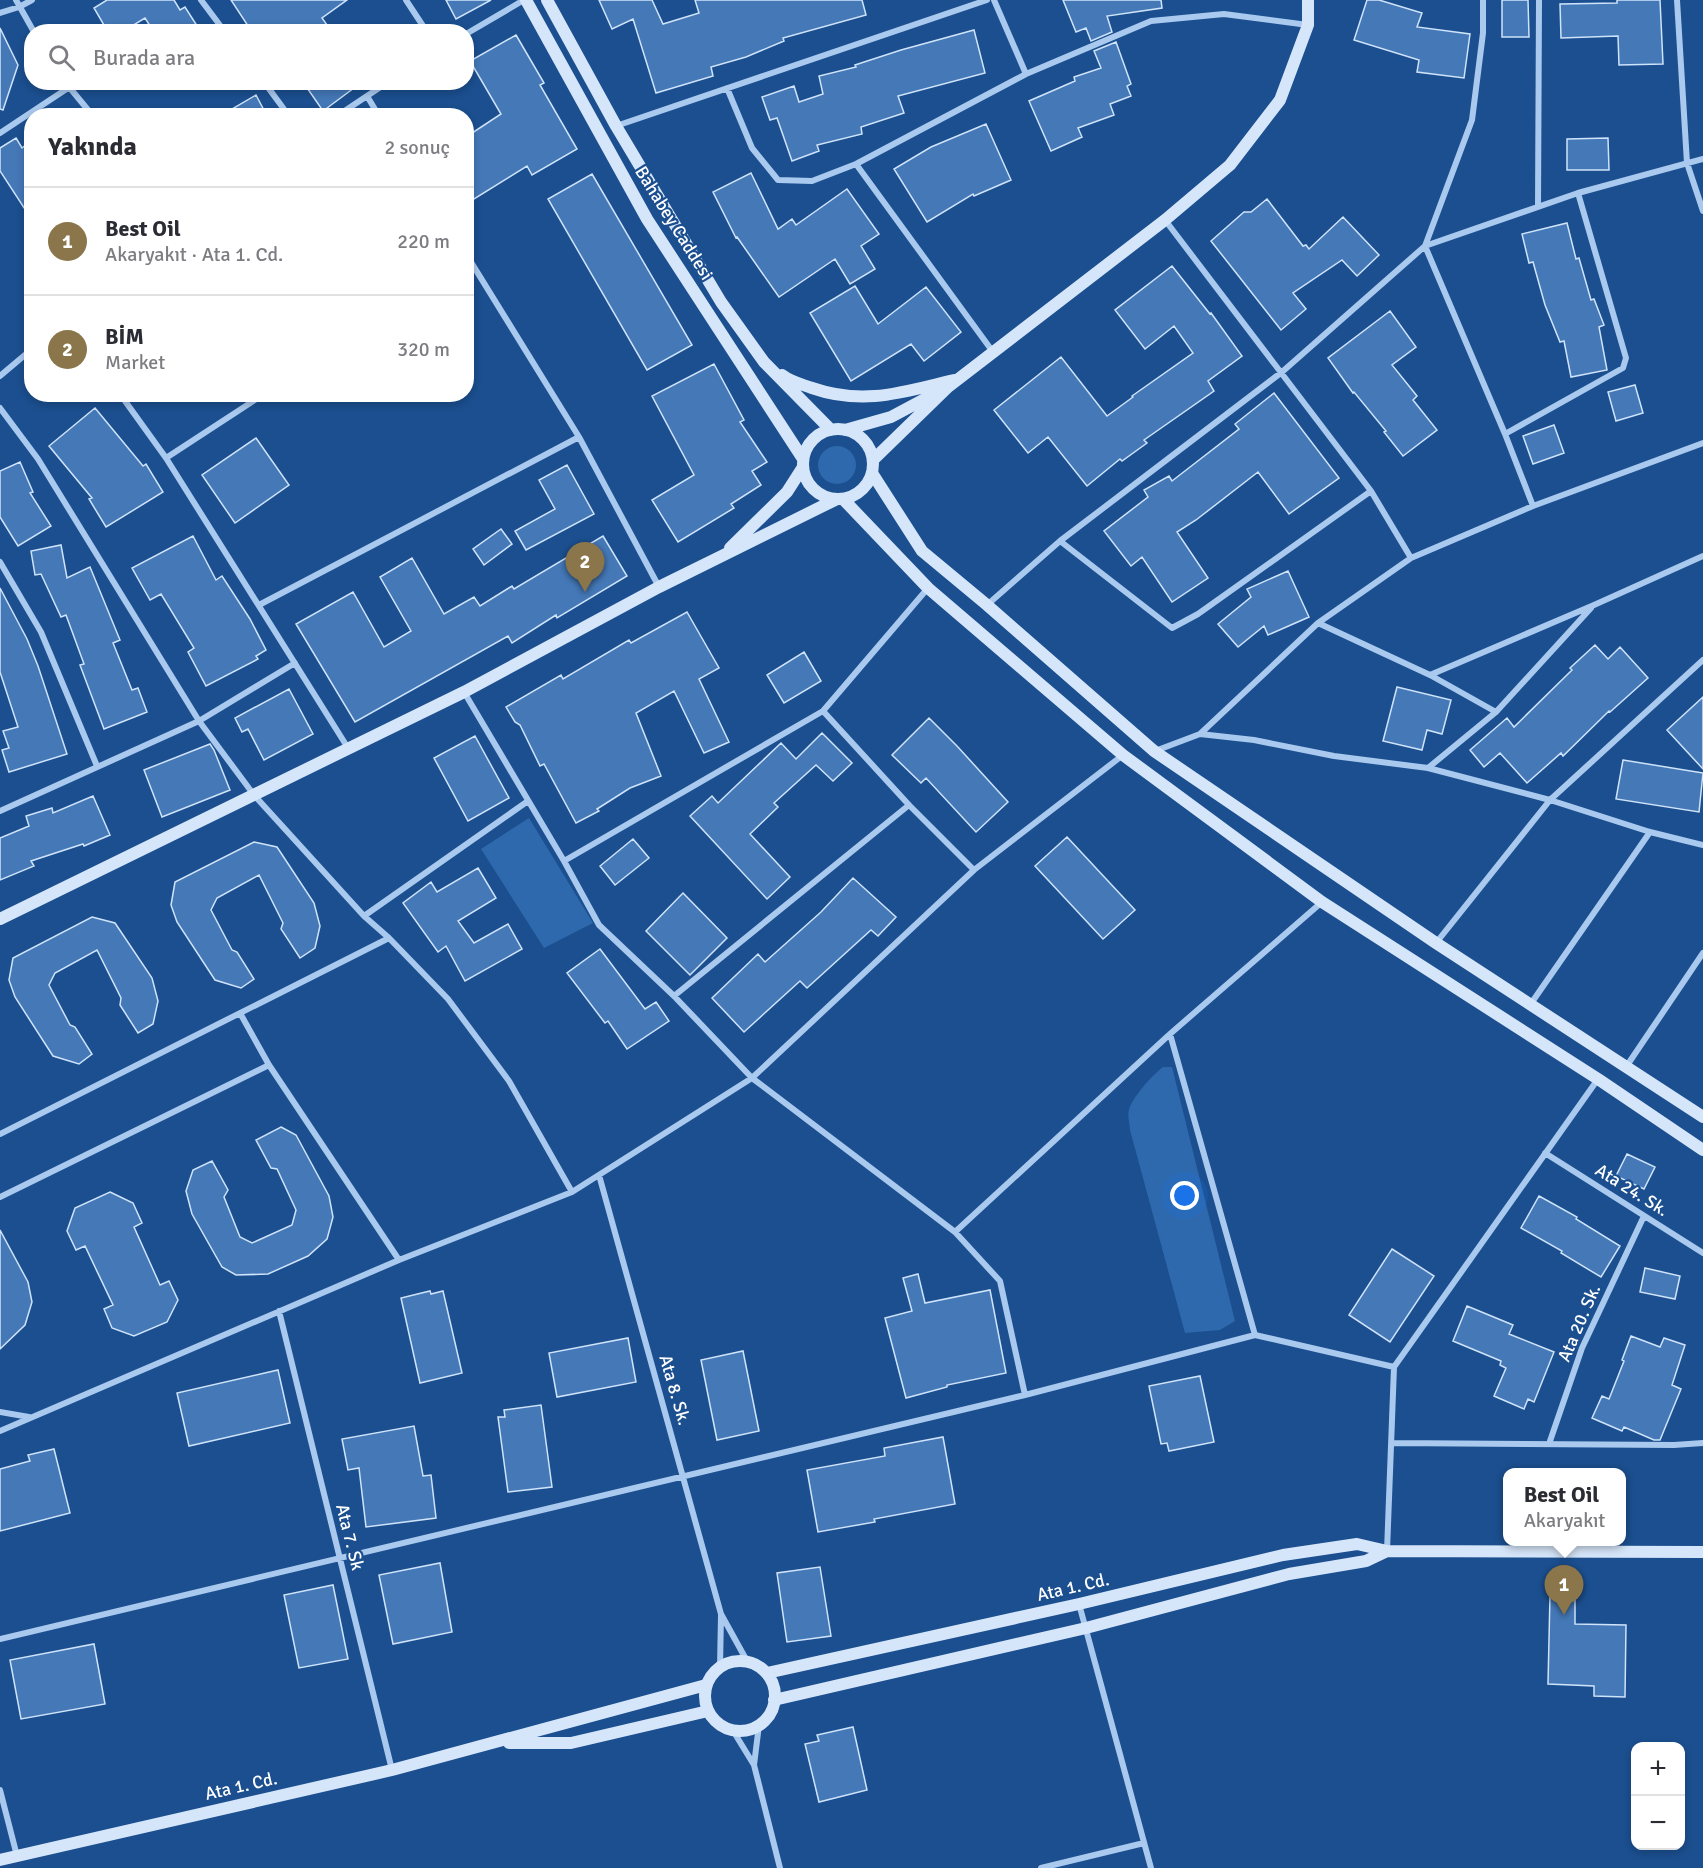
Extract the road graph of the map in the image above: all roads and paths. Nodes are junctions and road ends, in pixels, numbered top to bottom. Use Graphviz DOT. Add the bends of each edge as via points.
graph roads {
  1 [pos="15,0"];
  2 [pos="32,0"];
  3 [pos="201,0"];
  4 [pos="406,0"];
  5 [pos="525,0"];
  6 [pos="547,0"];
  7 [pos="987,0"];
  8 [pos="994,0"];
  9 [pos="1308,0"];
  10 [pos="1483,0"];
  11 [pos="1539,0"];
  12 [pos="1677,0"];
  13 [pos="19,7"];
  14 [pos="0,13"];
  15 [pos="29,24"];
  16 [pos="219,24"];
  17 [pos="422,24"];
  18 [pos="1308,25"];
  19 [pos="474,29"];
  20 [pos="1026,74"];
  21 [pos="727,88"];
  22 [pos="60,90"];
  23 [pos="71,90"];
  24 [pos="270,90"];
  25 [pos="376,90"];
  26 [pos="367,96"];
  27 [pos="35,108"];
  28 [pos="86,108"];
  29 [pos="283,108"];
  30 [pos="349,108"];
  31 [pos="374,108"];
  32 [pos="24,116"];
  33 [pos="616,126"];
  34 [pos="0,133"];
  35 [pos="1703,159"];
  36 [pos="1687,163"];
  37 [pos="856,164"];
  38 [pos="1578,193"];
  39 [pos="1538,207"];
  40 [pos="1703,211"];
  41 [pos="1165,220"];
  42 [pos="1425,246"];
  43 [pos="474,269"];
  44 [pos="993,352"];
  45 [pos="24,356"];
  46 [pos="764,362"];
  47 [pos="1281,372"];
  48 [pos="0,376"];
  49 [pos="953,383"];
  50 [pos="126,402"];
  51 [pos="252,402"];
  52 [pos="0,408"];
  53 [pos="831,430"];
  54 [pos="845,430"];
  55 [pos="1505,434"];
  56 [pos="579,437"];
  57 [pos="1703,443"];
  58 [pos="166,458"];
  59 [pos="873,460"];
  60 [pos="803,463"];
  61 [pos="872,473"];
  62 [pos="1371,491"];
  63 [pos="840,499"];
  64 [pos="1533,506"];
  65 [pos="1060,541"];
  66 [pos="722,555"];
  67 [pos="1703,556"];
  68 [pos="1411,558"];
  69 [pos="0,562"];
  70 [pos="659,587"];
  71 [pos="928,588"];
  72 [pos="259,604"];
  73 [pos="987,605"];
  74 [pos="1593,605"];
  75 [pos="1318,623"];
  76 [pos="1703,660"];
  77 [pos="295,663"];
  78 [pos="1430,675"];
  79 [pos="464,692"];
  80 [pos="823,711"];
  81 [pos="1496,712"];
  82 [pos="199,721"];
  83 [pos="1200,734"];
  84 [pos="348,748"];
  85 [pos="1154,751"];
  86 [pos="1122,755"];
  87 [pos="98,766"];
  88 [pos="1428,768"];
  89 [pos="254,795"];
  90 [pos="1550,800"];
  91 [pos="528,801"];
  92 [pos="909,805"];
  93 [pos="0,811"];
  94 [pos="1650,832"];
  95 [pos="1703,844"];
  96 [pos="564,861"];
  97 [pos="974,870"];
  98 [pos="1322,902"];
  99 [pos="364,916"];
  100 [pos="0,919"];
  101 [pos="389,938"];
  102 [pos="1436,943"];
  103 [pos="1703,953"];
  104 [pos="674,996"];
  105 [pos="1530,1005"];
  106 [pos="240,1013"];
  107 [pos="1170,1034"];
  108 [pos="269,1065"];
  109 [pos="1626,1067"];
  110 [pos="752,1078"];
  111 [pos="1598,1079"];
  112 [pos="1703,1117"];
  113 [pos="0,1134"];
  114 [pos="1703,1149"];
  115 [pos="1545,1153"];
  116 [pos="599,1175"];
  117 [pos="572,1192"];
  118 [pos="0,1197"];
  119 [pos="1644,1216"];
  120 [pos="956,1232"];
  121 [pos="1703,1252"];
  122 [pos="399,1260"];
  123 [pos="279,1311"];
  124 [pos="1255,1335"];
  125 [pos="1394,1367"];
  126 [pos="1025,1395"];
  127 [pos="0,1413"];
  128 [pos="31,1417"];
  129 [pos="0,1431"];
  130 [pos="1392,1443"];
  131 [pos="1703,1443"];
  132 [pos="1549,1444"];
  133 [pos="684,1477"];
  134 [pos="1387,1551"];
  135 [pos="1703,1552"];
  136 [pos="340,1558"];
  137 [pos="1079,1604"];
  138 [pos="721,1614"];
  139 [pos="1086,1628"];
  140 [pos="0,1639"];
  141 [pos="747,1661"];
  142 [pos="720,1667"];
  143 [pos="767,1673"];
  144 [pos="706,1685"];
  145 [pos="774,1700"];
  146 [pos="708,1711"];
  147 [pos="759,1725"];
  148 [pos="732,1730"];
  149 [pos="489,1743"];
  150 [pos="754,1765"];
  151 [pos="392,1770"];
  152 [pos="0,1790"];
  153 [pos="1144,1843"];
  154 [pos="17,1856"];
  155 [pos="0,1860"];
  156 [pos="780,1868"];
  157 [pos="1041,1868"];
  158 [pos="1151,1868"];
  1 -- 13 [label="street"];
  2 -- 13 [label="street"];
  3 -- 16 [label="street"];
  4 -- 17 [label="street"];
  5 -- 19 [label="street"];
  5 -- 60 [label="street, Bahabey Caddesi" via="647,219"];
  6 -- 33 [label="street, Bahabey Caddesi"];
  7 -- 21 [label="street"];
  8 -- 20 [label="street"];
  9 -- 18 [label="street"];
  10 -- 42 [label="street" via="1483,33 1472,120"];
  11 -- 39 [label="street"];
  12 -- 36 [label="street"];
  13 -- 14 [label="street"];
  13 -- 15 [label="street"];
  18 -- 20 [label="street" via="1224,14 1150,21"];
  18 -- 41 [label="street" via="1280,100 1230,165"];
  20 -- 37 [label="street"];
  21 -- 33 [label="street"];
  21 -- 37 [label="street" via="752,148 778,180 812,181"];
  22 -- 27 [label="street"];
  23 -- 28 [label="street"];
  24 -- 29 [label="street"];
  25 -- 26 [label="street"];
  26 -- 30 [label="street"];
  26 -- 31 [label="street"];
  32 -- 34 [label="street"];
  33 -- 46 [label="street, Bahabey Caddesi" via="721,302"];
  35 -- 36 [label="street"];
  36 -- 38 [label="street"];
  36 -- 40 [label="street"];
  37 -- 44 [label="street"];
  38 -- 39 [label="street"];
  38 -- 55 [label="street" via="1626,358 1623,368"];
  39 -- 42 [label="street"];
  41 -- 44 [label="street"];
  41 -- 47 [label="street"];
  42 -- 47 [label="street"];
  42 -- 55 [label="street"];
  43 -- 56 [label="street"];
  44 -- 49 [label="street"];
  45 -- 48 [label="street"];
  46 -- 49 [label="street" via="789,380 842,396 870,398"];
  46 -- 53 [label="street, Bahabey Caddesi"];
  47 -- 62 [label="street"];
  47 -- 65 [label="street"];
  49 -- 54 [label="street" via="891,417"];
  49 -- 59 [label="street"];
  50 -- 58 [label="street"];
  51 -- 58 [label="street"];
  52 -- 82 [label="street" via="38,459"];
  53 -- 54 [label="street"];
  53 -- 60 [label="street" via="821,433 806,448"];
  54 -- 59 [label="street" via="864,441"];
  55 -- 64 [label="street"];
  56 -- 70 [label="street"];
  56 -- 72 [label="street"];
  57 -- 64 [label="street"];
  58 -- 72 [label="street"];
  59 -- 61 [label="street"];
  60 -- 63 [label="street" via="805,477 818,493"];
  60 -- 66 [label="street" via="787,492"];
  61 -- 63 [label="street" via="861,490"];
  61 -- 73 [label="street" via="922,551"];
  62 -- 65 [label="street" via="1198,614 1172,628"];
  62 -- 68 [label="street"];
  63 -- 66 [label="street"];
  63 -- 71 [label="street"];
  64 -- 68 [label="street"];
  65 -- 73 [label="street"];
  66 -- 70 [label="street"];
  67 -- 74 [label="street"];
  68 -- 75 [label="street"];
  69 -- 87 [label="street" via="41,632"];
  70 -- 79 [label="street"];
  71 -- 80 [label="street"];
  71 -- 86 [label="street"];
  72 -- 77 [label="street"];
  73 -- 85 [label="street"];
  74 -- 78 [label="street"];
  74 -- 81 [label="street"];
  75 -- 78 [label="street"];
  75 -- 83 [label="street"];
  76 -- 90 [label="street"];
  77 -- 82 [label="street"];
  77 -- 84 [label="street"];
  78 -- 81 [label="street"];
  79 -- 84 [label="street"];
  79 -- 91 [label="street"];
  80 -- 92 [label="street"];
  80 -- 96 [label="street"];
  81 -- 88 [label="street"];
  82 -- 87 [label="street"];
  82 -- 89 [label="street"];
  83 -- 85 [label="street"];
  83 -- 88 [label="street"];
  84 -- 89 [label="street"];
  85 -- 102 [label="street"];
  86 -- 97 [label="street"];
  86 -- 98 [label="street"];
  87 -- 93 [label="street"];
  88 -- 90 [label="street"];
  89 -- 99 [label="street"];
  89 -- 100 [label="street"];
  90 -- 94 [label="street"];
  90 -- 102 [label="street"];
  91 -- 96 [label="street"];
  91 -- 99 [label="street"];
  92 -- 97 [label="street"];
  92 -- 104 [label="street"];
  94 -- 95 [label="street"];
  94 -- 105 [label="street"];
  96 -- 104 [label="street" via="599,925"];
  97 -- 110 [label="street"];
  98 -- 107 [label="street"];
  98 -- 111 [label="street"];
  99 -- 101 [label="street"];
  101 -- 106 [label="street"];
  101 -- 117 [label="street" via="448,999 509,1082"];
  102 -- 105 [label="street"];
  103 -- 109 [label="street"];
  104 -- 110 [label="street"];
  105 -- 109 [label="street"];
  106 -- 108 [label="street"];
  106 -- 113 [label="street"];
  107 -- 120 [label="street"];
  107 -- 124 [label="street"];
  108 -- 118 [label="street"];
  108 -- 122 [label="street"];
  109 -- 112 [label="street"];
  110 -- 116 [label="street"];
  110 -- 120 [label="street"];
  111 -- 114 [label="street"];
  111 -- 115 [label="street"];
  115 -- 119 [label="street, Ata 24. Sk."];
  115 -- 125 [label="street"];
  116 -- 117 [label="street"];
  116 -- 133 [label="street, Ata 8. Sk."];
  117 -- 122 [label="street"];
  119 -- 121 [label="street, Ata 24. Sk."];
  119 -- 132 [label="street, Ata 20. Sk." via="1582,1348"];
  120 -- 126 [label="street" via="1000,1281"];
  122 -- 123 [label="street"];
  123 -- 128 [label="street"];
  123 -- 136 [label="street, Ata 7. Sk"];
  124 -- 125 [label="street"];
  124 -- 126 [label="street"];
  125 -- 130 [label="street"];
  126 -- 133 [label="street"];
  127 -- 128 [label="street"];
  128 -- 129 [label="street"];
  130 -- 132 [label="street"];
  130 -- 134 [label="street"];
  131 -- 132 [label="street"];
  133 -- 136 [label="street"];
  133 -- 138 [label="street, Ata 8. Sk."];
  134 -- 135 [label="street, Ata 1. Cd."];
  134 -- 137 [label="street, Ata 1. Cd." via="1357,1544 1283,1556"];
  134 -- 139 [label="street, Ata 1. Cd." via="1366,1561 1289,1574"];
  136 -- 140 [label="street"];
  136 -- 151 [label="street, Ata 7. Sk"];
  137 -- 139 [label="street"];
  137 -- 143 [label="street, Ata 1. Cd."];
  138 -- 141 [label="street"];
  138 -- 142 [label="street"];
  139 -- 145 [label="street, Ata 1. Cd."];
  139 -- 153 [label="street"];
  141 -- 142 [label="street" via="735,1660"];
  141 -- 143 [label="street"];
  142 -- 144 [label="street"];
  143 -- 145 [label="street" via="773,1684"];
  144 -- 146 [label="street"];
  144 -- 149 [label="street, Ata 1. Cd."];
  145 -- 147 [label="street"];
  146 -- 148 [label="street"];
  146 -- 149 [label="street, Ata 1. Cd." via="571,1743"];
  147 -- 148 [label="street"];
  147 -- 150 [label="street"];
  148 -- 150 [label="street"];
  149 -- 151 [label="street, Ata 1. Cd."];
  150 -- 156 [label="street"];
  151 -- 154 [label="street, Ata 1. Cd."];
  152 -- 154 [label="street"];
  153 -- 157 [label="street"];
  153 -- 158 [label="street"];
  154 -- 155 [label="street, Ata 1. Cd."];
}
